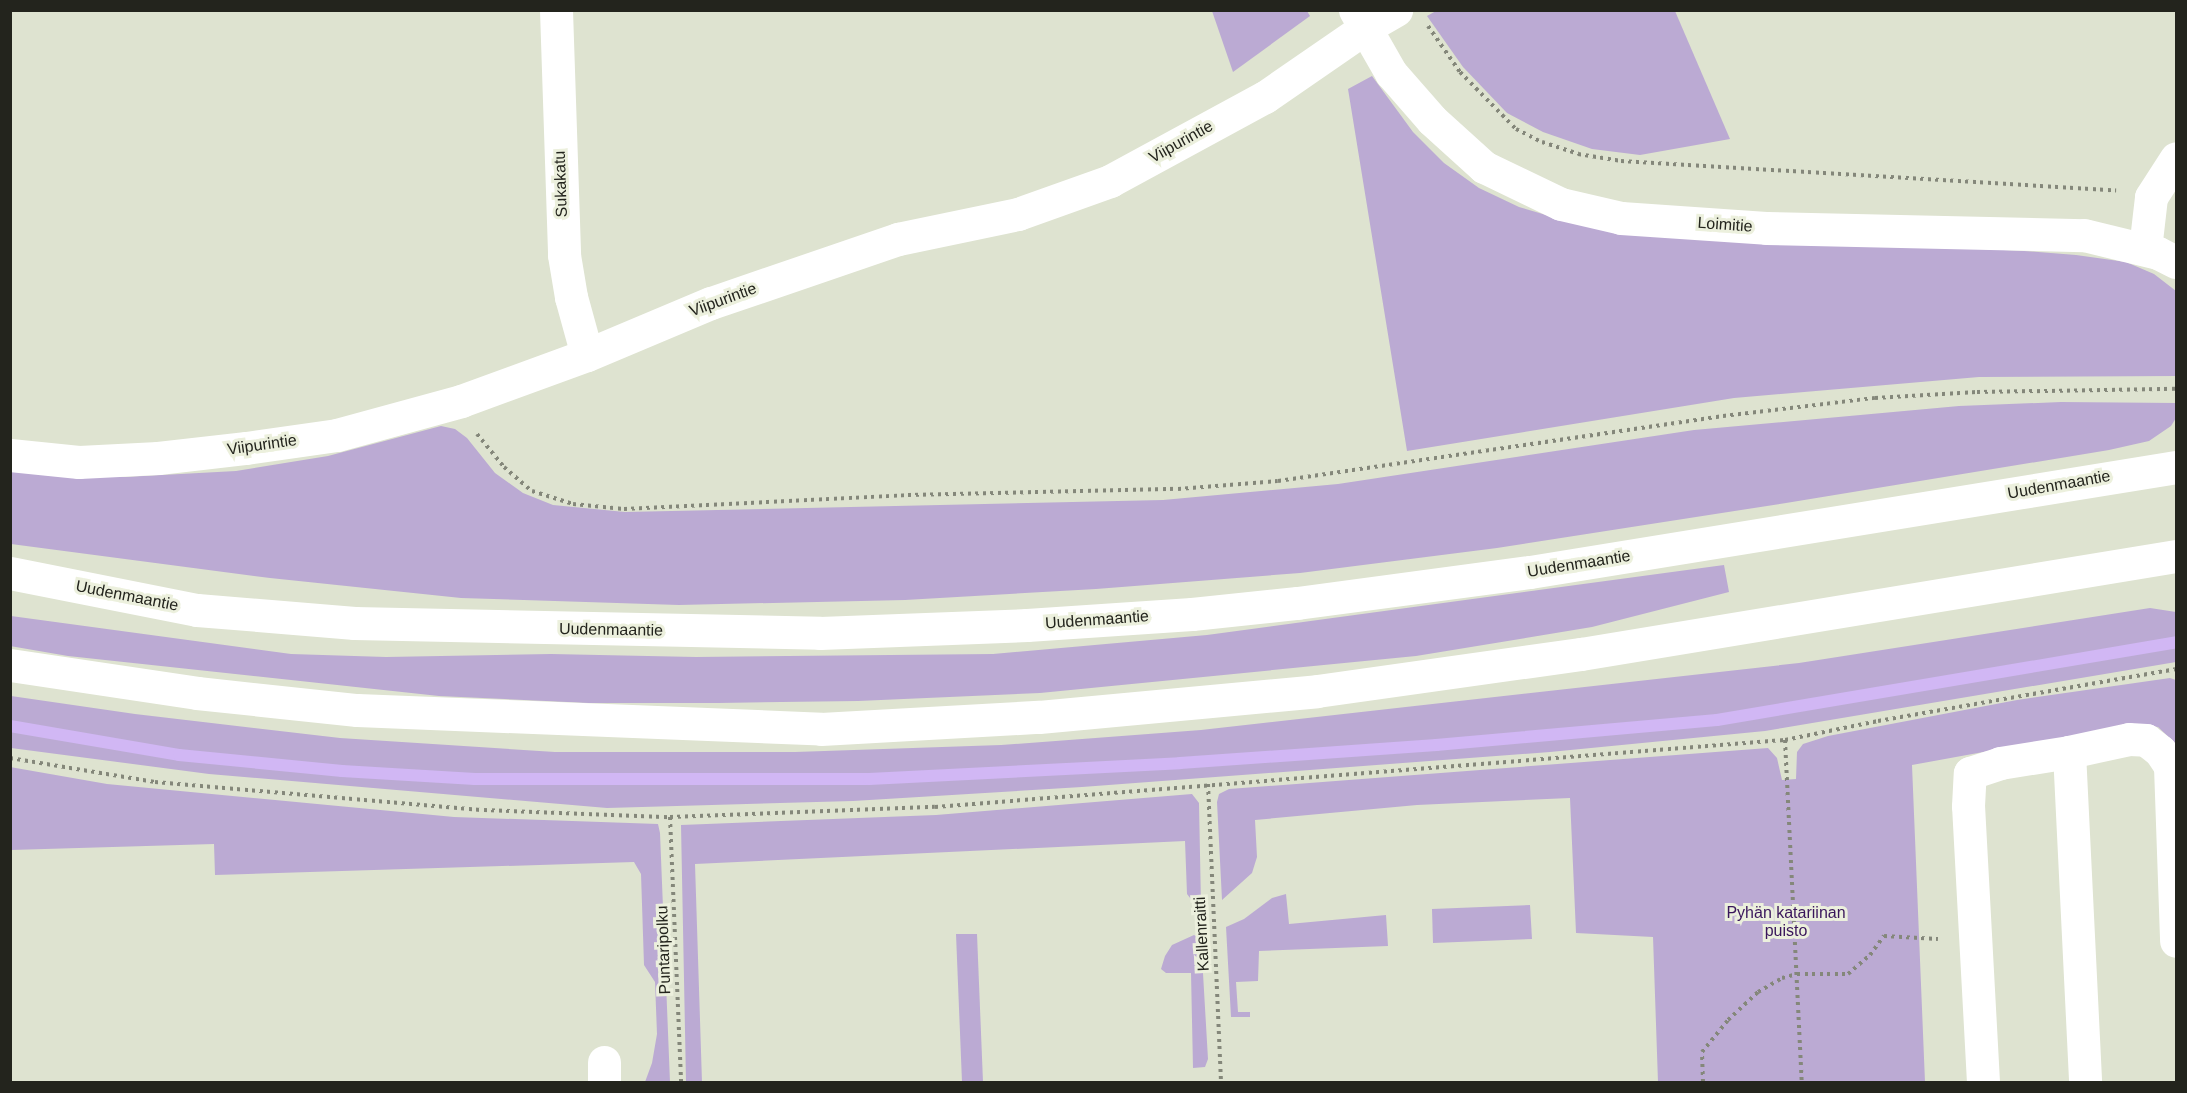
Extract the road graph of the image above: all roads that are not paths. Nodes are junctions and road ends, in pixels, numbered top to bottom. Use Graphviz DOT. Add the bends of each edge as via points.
graph roads {
  1 [pos="556,10"];
  2 [pos="1409,14"];
  3 [pos="1360,19"];
  4 [pos="2176,158"];
  5 [pos="2145,249"];
  6 [pos="2176,262"];
  7 [pos="587,355"];
  8 [pos="10,455"];
  9 [pos="2176,467"];
  10 [pos="2176,556"];
  11 [pos="10,573"];
  12 [pos="10,665"];
  13 [pos="2070,752"];
  14 [pos="2176,941"];
  15 [pos="1983,1083"];
  16 [pos="2085,1083"];
  1 -- 7 [label="main road, Sukakatu" via="564,255"];
  2 -- 3 [label="main road, Viipurintie"];
  3 -- 5 [label="main road, Loimitie" via="1391,73 1432,120 1484,167 1561,204 1620,218 1766,228 2084,236"];
  3 -- 7 [label="main road, Viipurintie" via="1265,97 1110,181 1018,214 898,239 711,303"];
  4 -- 5 [label="main road" via="2151,197"];
  5 -- 6 [label="main road, Loimitie"];
  7 -- 8 [label="main road, Viipurintie" via="461,401 337,435 158,458 79,462"];
  9 -- 11 [label="main road, Uudenmaantie" via="1530,572 1297,603 1027,625 820,633 354,623 197,610"];
  10 -- 12 [label="main road" via="1581,654 1317,691 1039,717 821,729 357,710 197,693"];
  13 -- 14 [label="main road" via="2129,739 2146,740 2170,766"];
  13 -- 15 [label="main road" via="2000,762 1970,773 1968,806"];
  13 -- 16 [label="main road"];
}
